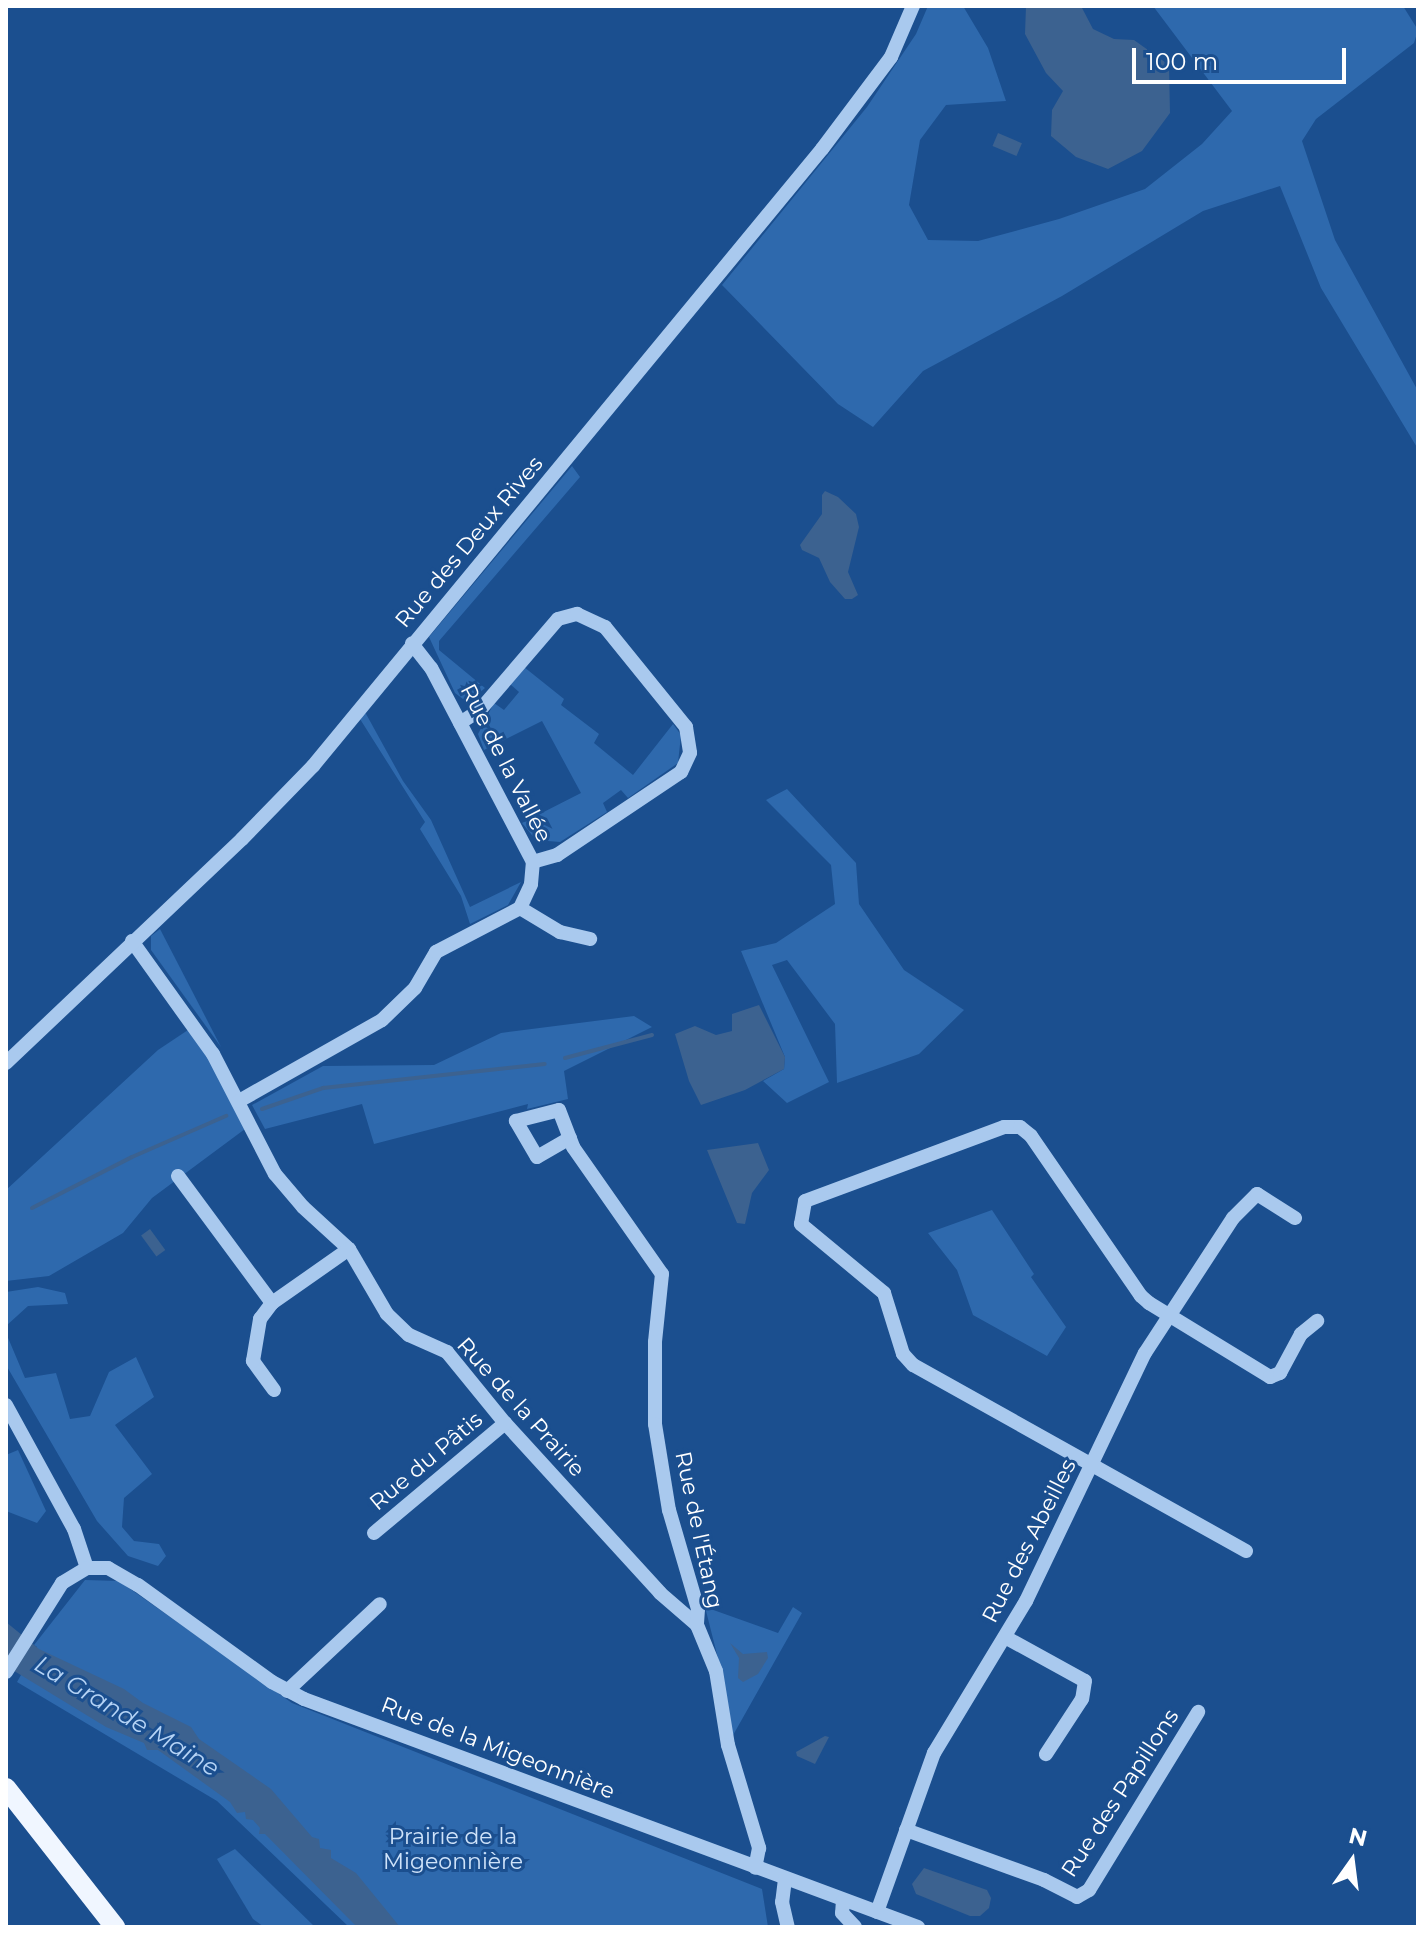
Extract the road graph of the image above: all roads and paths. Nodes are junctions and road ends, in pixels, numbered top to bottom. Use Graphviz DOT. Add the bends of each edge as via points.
graph roads {
  1 [pos="913,6"];
  2 [pos="412,644"];
  3 [pos="460,723"];
  4 [pos="533,862"];
  5 [pos="520,908"];
  6 [pos="590,939"];
  7 [pos="132,941"];
  8 [pos="6,1063"];
  9 [pos="239,1101"];
  10 [pos="570,1138"];
  11 [pos="178,1176"];
  12 [pos="1295,1218"];
  13 [pos="349,1249"];
  14 [pos="272,1303"];
  15 [pos="1169,1315"];
  16 [pos="1317,1321"];
  17 [pos="274,1390"];
  18 [pos="6,1405"];
  19 [pos="505,1423"];
  20 [pos="1092,1465"];
  21 [pos="374,1533"];
  22 [pos="1246,1551"];
  23 [pos="87,1568"];
  24 [pos="380,1604"];
  25 [pos="697,1625"];
  26 [pos="1005,1637"];
  27 [pos="6,1672"];
  28 [pos="287,1691"];
  29 [pos="1198,1712"];
  30 [pos="1046,1754"];
  31 [pos="6,1788"];
  32 [pos="906,1830"];
  33 [pos="755,1868"];
  34 [pos="785,1879"];
  35 [pos="843,1900"];
  36 [pos="877,1912"];
  37 [pos="115,1927"];
  38 [pos="788,1927"];
  39 [pos="855,1927"];
  40 [pos="918,1927"];
  1 -- 2 [label="street, Rue des Deux Rives" via="891,57 822,149"];
  2 -- 3 [label="street, Rue de la Vallée"];
  2 -- 7 [label="street, Rue des Deux Rives" via="313,766"];
  3 -- 4 [label="street, Rue de la Vallée"];
  3 -- 4 [label="street" via="480,710 558,619 577,614 605,627 686,727 690,753 681,772 557,855"];
  4 -- 5 [label="street, Rue de la Vallée" via="531,884"];
  5 -- 6 [label="street" via="560,932"];
  5 -- 9 [label="street" via="436,952 415,988 382,1020"];
  7 -- 8 [label="street, Rue des Deux Rives"];
  7 -- 9 [label="street, Rue de la Prairie" via="213,1054"];
  9 -- 13 [label="street, Rue de la Prairie" via="275,1174"];
  10 -- 25 [label="street, Rue de l'Étang" via="662,1274 655,1424 669,1510 698,1609"];
  11 -- 14 [label="street"];
  12 -- 15 [label="street, Rue des Abeilles" via="1257,1194 1233,1218"];
  13 -- 14 [label="street"];
  13 -- 19 [label="street, Rue de la Prairie" via="387,1314 409,1335 447,1352"];
  14 -- 17 [label="street" via="260,1319 253,1361"];
  15 -- 16 [label="street" via="1270,1377 1280,1373 1301,1334"];
  15 -- 20 [label="street, Rue des Abeilles"];
  15 -- 20 [label="street" via="1141,1296 1020,1127 1004,1127 805,1201 801,1224 884,1293 903,1354 913,1365"];
  18 -- 23 [label="street" via="80,1541"];
  19 -- 21 [label="street, Rue du Pâtis"];
  19 -- 25 [label="street, Rue de la Prairie" via="660,1593"];
  20 -- 22 [label="street"];
  20 -- 26 [label="street, Rue des Abeilles"];
  23 -- 27 [label="street" via="62,1583"];
  23 -- 28 [label="street, Rue de la Migeonnière" via="108,1568 126,1577"];
  24 -- 28 [label="street"];
  25 -- 33 [label="street" via="716,1671 728,1745 759,1848"];
  26 -- 30 [label="street" via="1085,1681 1082,1699"];
  26 -- 32 [label="street, Rue des Abeilles" via="934,1753"];
  28 -- 33 [label="street, Rue de la Migeonnière"];
  29 -- 32 [label="street, Rue des Papillons" via="1089,1890 1077,1897"];
  31 -- 37 [label="main road"];
  32 -- 36 [label="street, Rue des Abeilles"];
  33 -- 34 [label="street, Rue de la Migeonnière"];
  34 -- 35 [label="street, Rue de la Migeonnière"];
  34 -- 38 [label="street" via="782,1902"];
  35 -- 36 [label="street, Rue de la Migeonnière"];
  35 -- 39 [label="street" via="842,1913"];
  36 -- 40 [label="street, Rue de la Migeonnière"];
}
